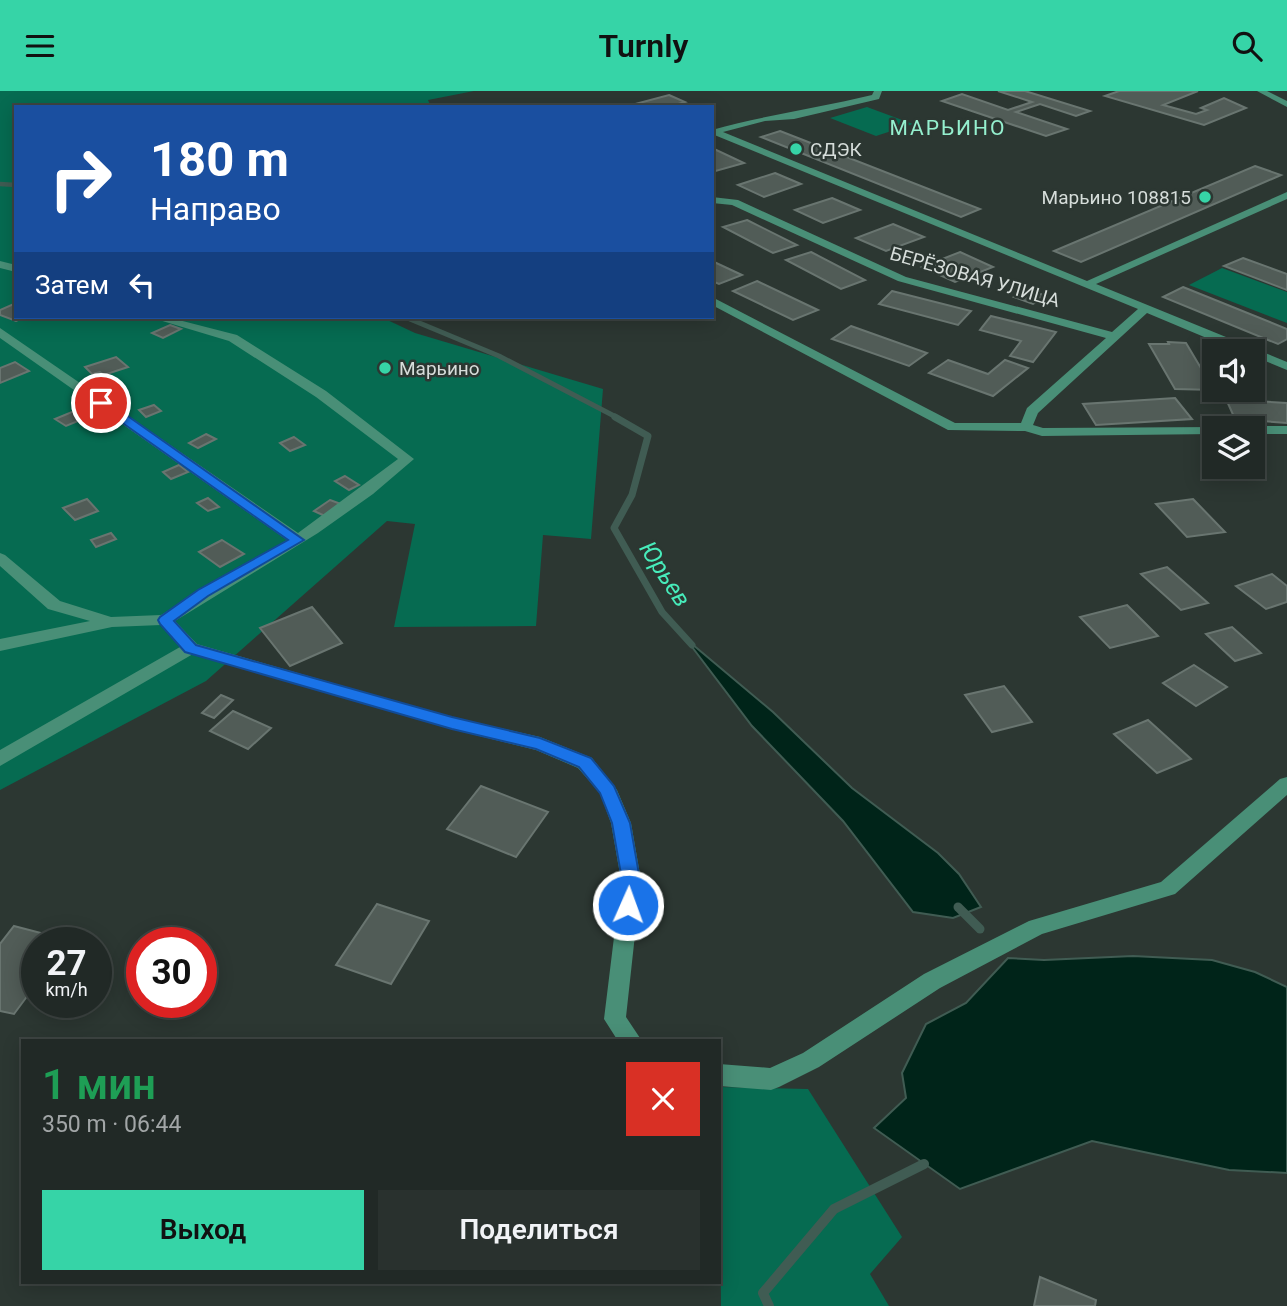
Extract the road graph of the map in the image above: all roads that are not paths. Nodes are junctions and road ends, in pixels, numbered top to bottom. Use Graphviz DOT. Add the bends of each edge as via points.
graph roads {
  1 [pos="878,91"];
  2 [pos="1261,91"];
  3 [pos="1287,104"];
  4 [pos="1287,195"];
  5 [pos="714,200"];
  6 [pos="1088,284"];
  7 [pos="714,301"];
  8 [pos="1146,308"];
  9 [pos="162,319"];
  10 [pos="0,331"];
  11 [pos="1115,337"];
  12 [pos="1221,339"];
  13 [pos="1265,357"];
  14 [pos="1287,366"];
  15 [pos="1026,427"];
  16 [pos="1265,430"];
  17 [pos="1287,430"];
  18 [pos="1202,431"];
  19 [pos="298,540"];
  20 [pos="0,558"];
  21 [pos="165,620"];
  22 [pos="111,622"];
  23 [pos="0,645"];
  24 [pos="191,648"];
  25 [pos="0,759"];
  26 [pos="1287,784"];
  27 [pos="630,1039"];
  28 [pos="721,1075"];
  1 -- 6 [label="street" via="876,97 714,132"];
  2 -- 3 [label="street"];
  4 -- 6 [label="street"];
  5 -- 11 [label="street, БЕРЁЗОВАЯ УЛИЦА" via="734,202 902,279"];
  6 -- 8 [label="street"];
  7 -- 15 [label="street" via="953,428"];
  8 -- 11 [label="street"];
  8 -- 12 [label="street"];
  9 -- 19 [label="street" via="233,338 321,394 407,459"];
  10 -- 19 [label="street"];
  11 -- 15 [label="street" via="1032,411"];
  13 -- 14 [label="street"];
  15 -- 18 [label="street" via="1042,432"];
  16 -- 17 [label="street"];
  19 -- 21 [label="street" via="203,593"];
  20 -- 22 [label="street" via="54,605"];
  21 -- 22 [label="street"];
  21 -- 24 [label="street"];
  22 -- 23 [label="street"];
  24 -- 25 [label="street"];
  24 -- 27 [label="street" via="540,744 585,763 608,790 621,823 631,880 615,1019"];
  26 -- 28 [label="street" via="1168,888 1036,927 932,981 811,1060 771,1079"];
}
